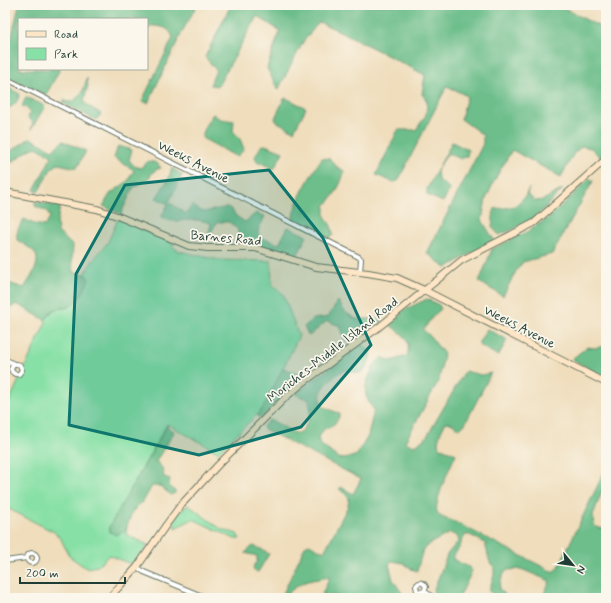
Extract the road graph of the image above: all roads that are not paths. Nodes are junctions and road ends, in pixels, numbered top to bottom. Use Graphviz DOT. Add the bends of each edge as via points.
graph roads {
  1 [pos="5,78"];
  2 [pos="606,159"];
  3 [pos="5,192"];
  4 [pos="360,272"];
  5 [pos="424,290"];
  6 [pos="5,359"];
  7 [pos="14,364"];
  8 [pos="606,383"];
  9 [pos="27,558"];
  10 [pos="5,561"];
  11 [pos="137,567"];
  12 [pos="424,591"];
  13 [pos="109,598"];
  14 [pos="207,598"];
  15 [pos="434,598"];
  1 -- 4 [label="street, Weeks Avenue" via="359,257"];
  2 -- 5 [label="main road, Moriches-Middle Island Road" via="534,222 462,260"];
  3 -- 4 [label="main road, Barnes Road" via="97,209 189,246 255,248 316,267"];
  4 -- 5 [label="main road, Barnes Road" via="397,278"];
  5 -- 8 [label="main road, Weeks Avenue"];
  5 -- 11 [label="main road, Moriches-Middle Island Road" via="286,397 218,464 180,506"];
  6 -- 7 [label="street"];
  9 -- 10 [label="street"];
  11 -- 13 [label="main road, Moriches-Middle Island Road"];
  11 -- 14 [label="street"];
  12 -- 15 [label="street"];
}
